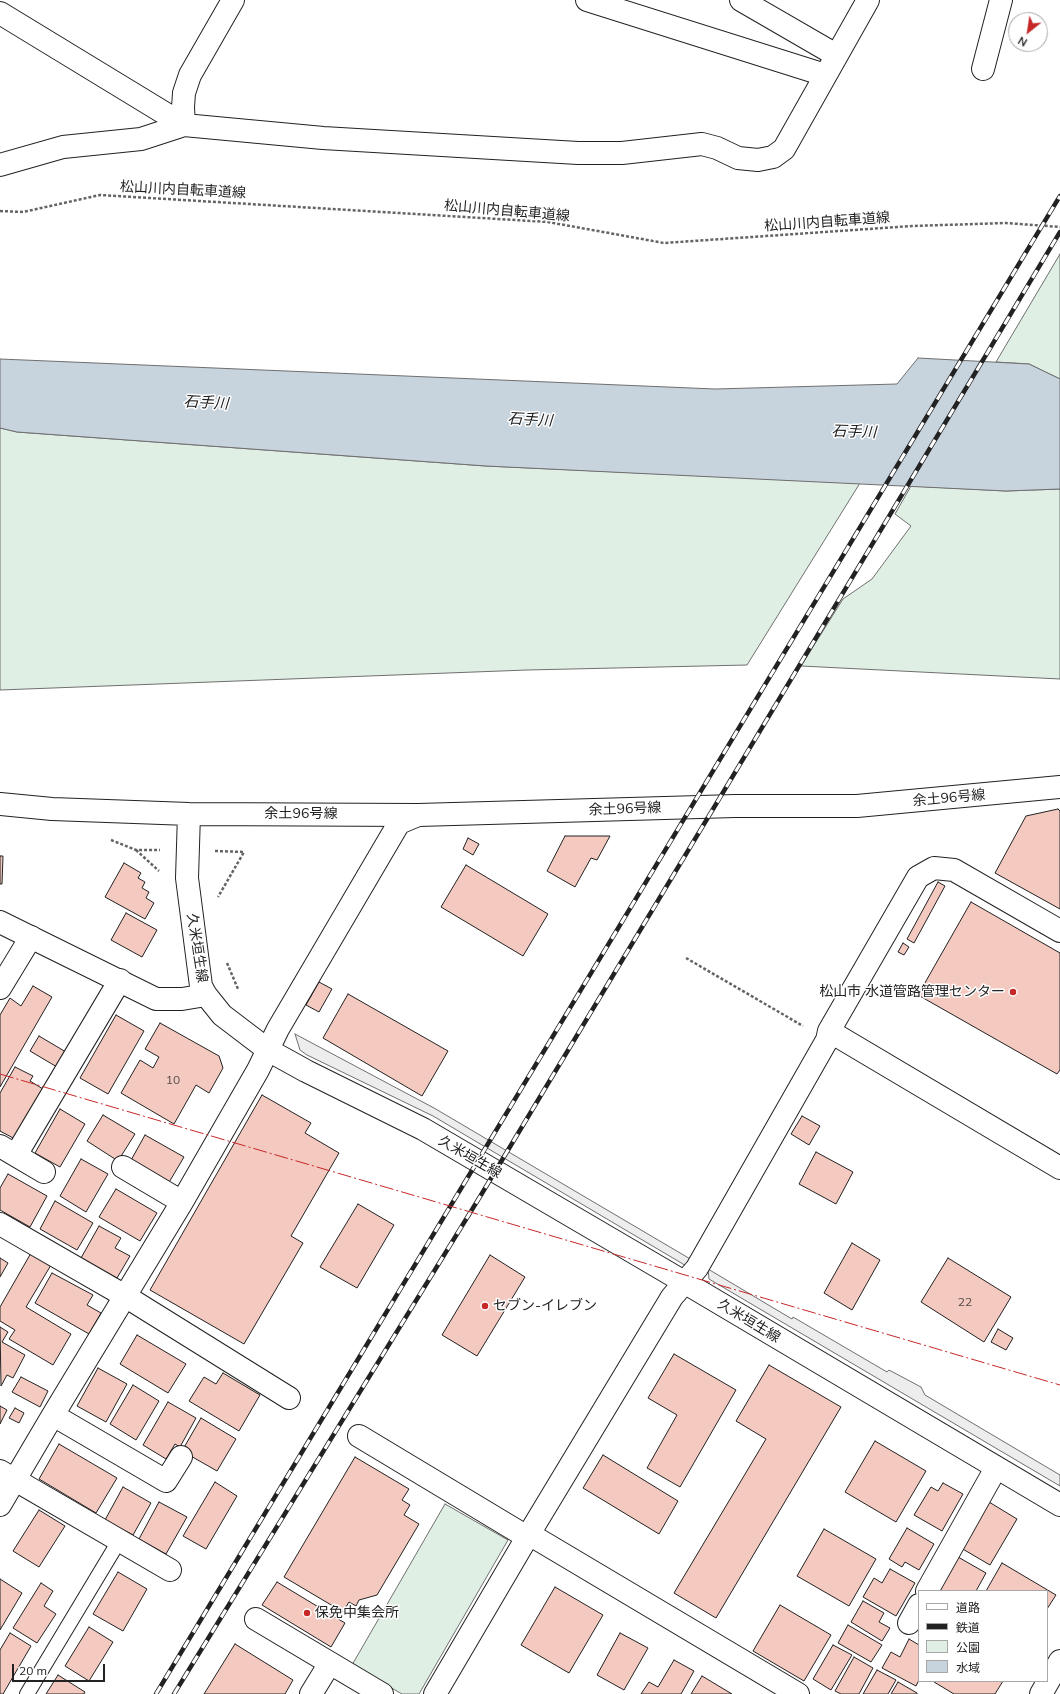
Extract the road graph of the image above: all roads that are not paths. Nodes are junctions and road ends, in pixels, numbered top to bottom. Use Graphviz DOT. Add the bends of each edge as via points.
graph roads {
  1 [pos="233,0"];
  2 [pos="587,0"];
  3 [pos="741,0"];
  4 [pos="868,0"];
  5 [pos="1001,0"];
  6 [pos="0,13"];
  7 [pos="836,55"];
  8 [pos="983,69"];
  9 [pos="825,75"];
  10 [pos="184,125"];
  11 [pos="0,165"];
  12 [pos="1060,787"];
  13 [pos="0,804"];
  14 [pos="189,814"];
  15 [pos="418,815"];
  16 [pos="0,922"];
  17 [pos="1060,931"];
  18 [pos="31,937"];
  19 [pos="120,980"];
  20 [pos="0,988"];
  21 [pos="206,995"];
  22 [pos="828,1035"];
  23 [pos="268,1050"];
  24 [pos="8,1151"];
  25 [pos="123,1168"];
  26 [pos="1060,1168"];
  27 [pos="44,1172"];
  28 [pos="182,1202"];
  29 [pos="0,1224"];
  30 [pos="685,1283"];
  31 [pos="125,1296"];
  32 [pos="289,1398"];
  33 [pos="53,1415"];
  34 [pos="359,1436"];
  35 [pos="181,1457"];
  36 [pos="996,1468"];
  37 [pos="8,1476"];
  38 [pos="0,1505"];
  39 [pos="1060,1505"];
  40 [pos="528,1536"];
  41 [pos="119,1540"];
  42 [pos="170,1570"];
  43 [pos="928,1590"];
  44 [pos="256,1619"];
  45 [pos="1060,1662"];
  46 [pos="330,1663"];
  47 [pos="27,1694"];
  48 [pos="311,1694"];
  49 [pos="382,1694"];
  50 [pos="435,1694"];
  51 [pos="798,1694"];
  52 [pos="1041,1694"];
  1 -- 10 [label="street" via="190,75 184,93"];
  2 -- 9 [label="street"];
  3 -- 7 [label="street"];
  4 -- 7 [label="street"];
  5 -- 8 [label="street"];
  6 -- 10 [label="street"];
  7 -- 9 [label="street"];
  9 -- 10 [label="street" via="784,149 773,157 758,160 738,158 702,144 622,153 578,153 323,138"];
  10 -- 11 [label="street" via="141,139 63,147"];
  12 -- 15 [label="street, 余土96号線" via="857,806 735,806"];
  13 -- 14 [label="street" via="52,809"];
  14 -- 15 [label="street, 余土96号線"];
  14 -- 21 [label="street, 久米垣生線" via="187,878 201,986"];
  15 -- 23 [label="street" via="399,824"];
  16 -- 18 [label="street"];
  17 -- 22 [label="street" via="954,870 934,868 918,877"];
  18 -- 19 [label="street"];
  18 -- 20 [label="street"];
  19 -- 21 [label="street" via="156,999 182,999"];
  19 -- 24 [label="street"];
  21 -- 23 [label="street, 久米垣生線" via="222,1014"];
  22 -- 26 [label="street"];
  22 -- 30 [label="street" via="698,1268"];
  23 -- 28 [label="street"];
  23 -- 30 [label="street, 久米垣生線" via="423,1129"];
  24 -- 27 [label="street"];
  25 -- 28 [label="street"];
  28 -- 31 [label="street"];
  29 -- 31 [label="street"];
  30 -- 36 [label="street, 久米垣生線"];
  30 -- 40 [label="street" via="672,1297"];
  31 -- 32 [label="street"];
  31 -- 33 [label="street"];
  33 -- 35 [label="street" via="166,1481"];
  33 -- 37 [label="street"];
  34 -- 40 [label="street"];
  36 -- 39 [label="street, 久米垣生線"];
  36 -- 43 [label="street"];
  37 -- 38 [label="street"];
  37 -- 41 [label="street"];
  40 -- 50 [label="street"];
  40 -- 51 [label="street"];
  41 -- 42 [label="street"];
  41 -- 47 [label="lane"];
  44 -- 46 [label="street"];
  45 -- 52 [label="street"];
  46 -- 48 [label="street"];
  46 -- 49 [label="street"];
}
